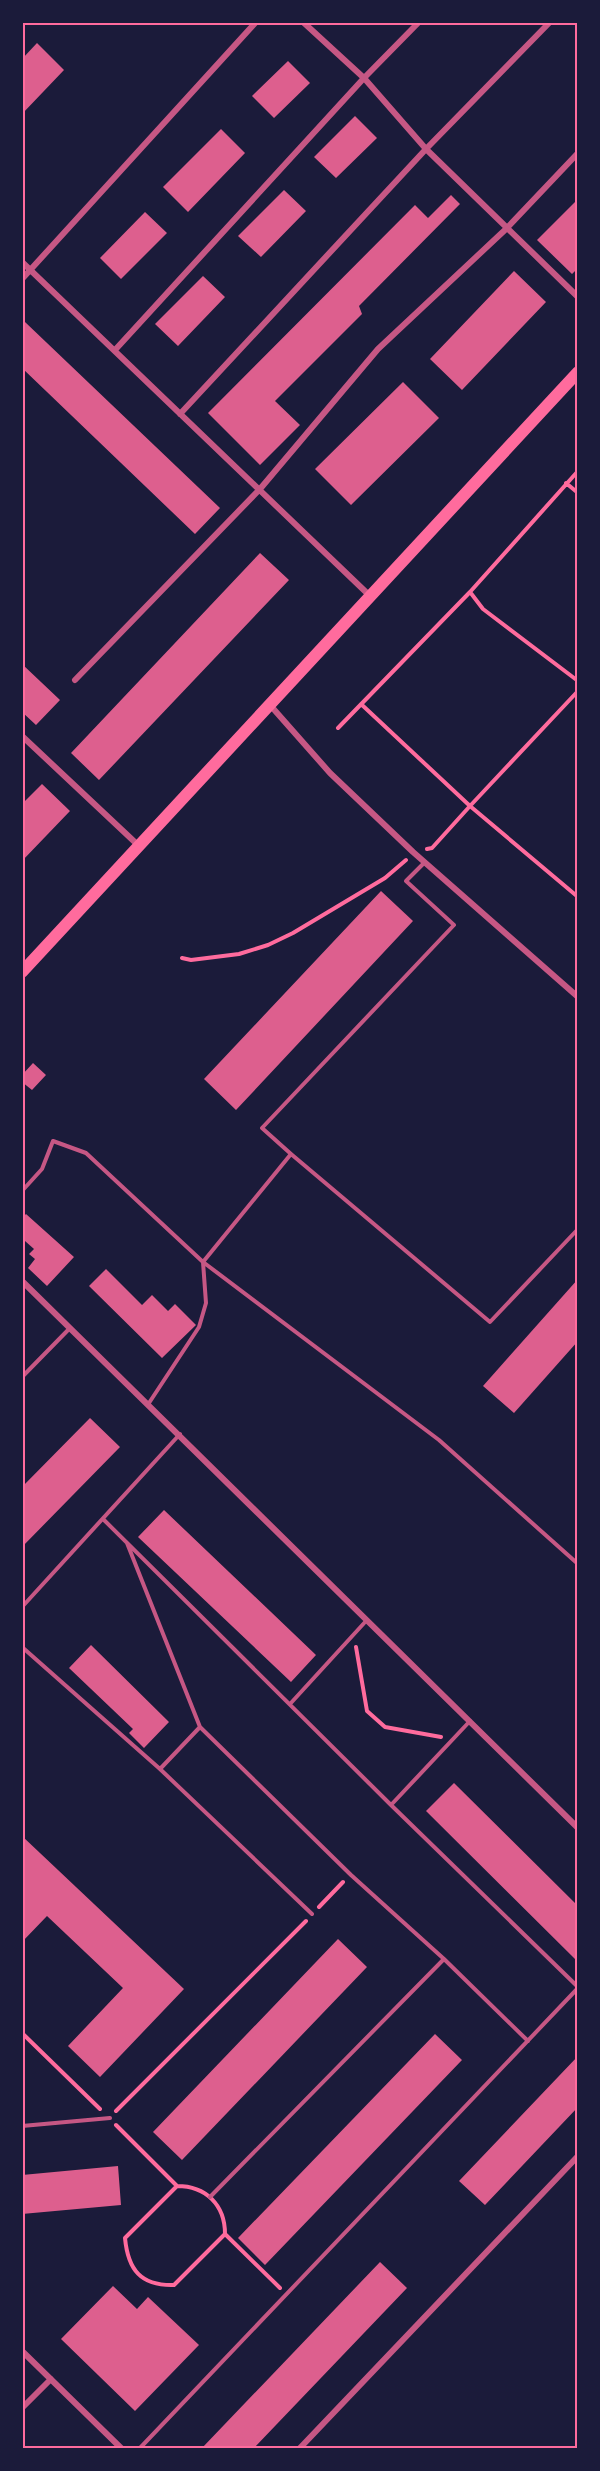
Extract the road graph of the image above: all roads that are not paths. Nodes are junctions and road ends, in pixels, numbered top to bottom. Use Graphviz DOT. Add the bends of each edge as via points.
graph roads {
  1 [pos="256,22"];
  2 [pos="303,22"];
  3 [pos="419,22"];
  4 [pos="550,22"];
  5 [pos="364,78"];
  6 [pos="426,150"];
  7 [pos="578,153"];
  8 [pos="506,230"];
  9 [pos="22,262"];
  10 [pos="31,270"];
  11 [pos="22,279"];
  12 [pos="578,297"];
  13 [pos="115,350"];
  14 [pos="578,372"];
  15 [pos="180,414"];
  16 [pos="260,489"];
  17 [pos="369,595"];
  18 [pos="75,680"];
  19 [pos="269,705"];
  20 [pos="22,736"];
  21 [pos="139,846"];
  22 [pos="425,862"];
  23 [pos="22,972"];
  24 [pos="578,997"];
  25 [pos="291,1154"];
  26 [pos="22,1191"];
  27 [pos="578,1229"];
  28 [pos="203,1262"];
  29 [pos="22,1281"];
  30 [pos="70,1327"];
  31 [pos="22,1377"];
  32 [pos="149,1403"];
  33 [pos="180,1434"];
  34 [pos="103,1519"];
  35 [pos="127,1542"];
  36 [pos="578,1564"];
  37 [pos="22,1607"];
  38 [pos="367,1620"];
  39 [pos="22,1647"];
  40 [pos="290,1704"];
  41 [pos="470,1721"];
  42 [pos="200,1727"];
  43 [pos="160,1769"];
  44 [pos="391,1805"];
  45 [pos="578,1828"];
  46 [pos="312,1914"];
  47 [pos="444,1959"];
  48 [pos="578,1987"];
  49 [pos="528,2041"];
  50 [pos="110,2118"];
  51 [pos="22,2126"];
  52 [pos="578,2156"];
  53 [pos="210,2197"];
  54 [pos="22,2351"];
  55 [pos="51,2379"];
  56 [pos="22,2408"];
  57 [pos="121,2448"];
  58 [pos="140,2448"];
  59 [pos="300,2448"];
  1 -- 10 [label="street"];
  2 -- 5 [label="street"];
  3 -- 5 [label="street"];
  4 -- 6 [label="street"];
  5 -- 6 [label="street"];
  5 -- 13 [label="street"];
  6 -- 8 [label="street"];
  6 -- 15 [label="street"];
  7 -- 8 [label="street"];
  8 -- 12 [label="street"];
  8 -- 16 [label="street" via="378,349"];
  9 -- 10 [label="street"];
  10 -- 11 [label="street"];
  10 -- 13 [label="street"];
  13 -- 15 [label="street"];
  14 -- 17 [label="main road"];
  15 -- 16 [label="street"];
  16 -- 17 [label="street"];
  16 -- 18 [label="street"];
  17 -- 19 [label="main road"];
  19 -- 21 [label="main road"];
  19 -- 22 [label="street" via="330,773"];
  20 -- 21 [label="street"];
  21 -- 23 [label="main road"];
  22 -- 24 [label="street"];
  22 -- 25 [label="lane" via="406,880 454,925 262,1128"];
  25 -- 27 [label="lane" via="490,1322"];
  25 -- 28 [label="lane"];
  26 -- 28 [label="lane" via="42,1169 53,1141 86,1153"];
  28 -- 32 [label="lane" via="206,1304 199,1327"];
  28 -- 36 [label="lane" via="439,1440"];
  29 -- 30 [label="street"];
  30 -- 31 [label="lane"];
  30 -- 32 [label="street"];
  32 -- 33 [label="street"];
  33 -- 34 [label="lane"];
  33 -- 38 [label="street"];
  34 -- 35 [label="lane"];
  34 -- 37 [label="lane"];
  35 -- 40 [label="lane"];
  35 -- 42 [label="lane"];
  38 -- 40 [label="lane"];
  38 -- 41 [label="street"];
  39 -- 43 [label="lane"];
  40 -- 44 [label="lane"];
  41 -- 44 [label="lane"];
  41 -- 45 [label="street"];
  42 -- 43 [label="lane"];
  42 -- 47 [label="lane" via="351,1875"];
  43 -- 46 [label="lane"];
  44 -- 48 [label="lane"];
  47 -- 49 [label="lane"];
  47 -- 53 [label="lane"];
  48 -- 49 [label="lane"];
  49 -- 58 [label="lane"];
  50 -- 51 [label="lane"];
  52 -- 59 [label="street"];
  54 -- 55 [label="street"];
  55 -- 56 [label="street"];
  55 -- 57 [label="street"];
}
